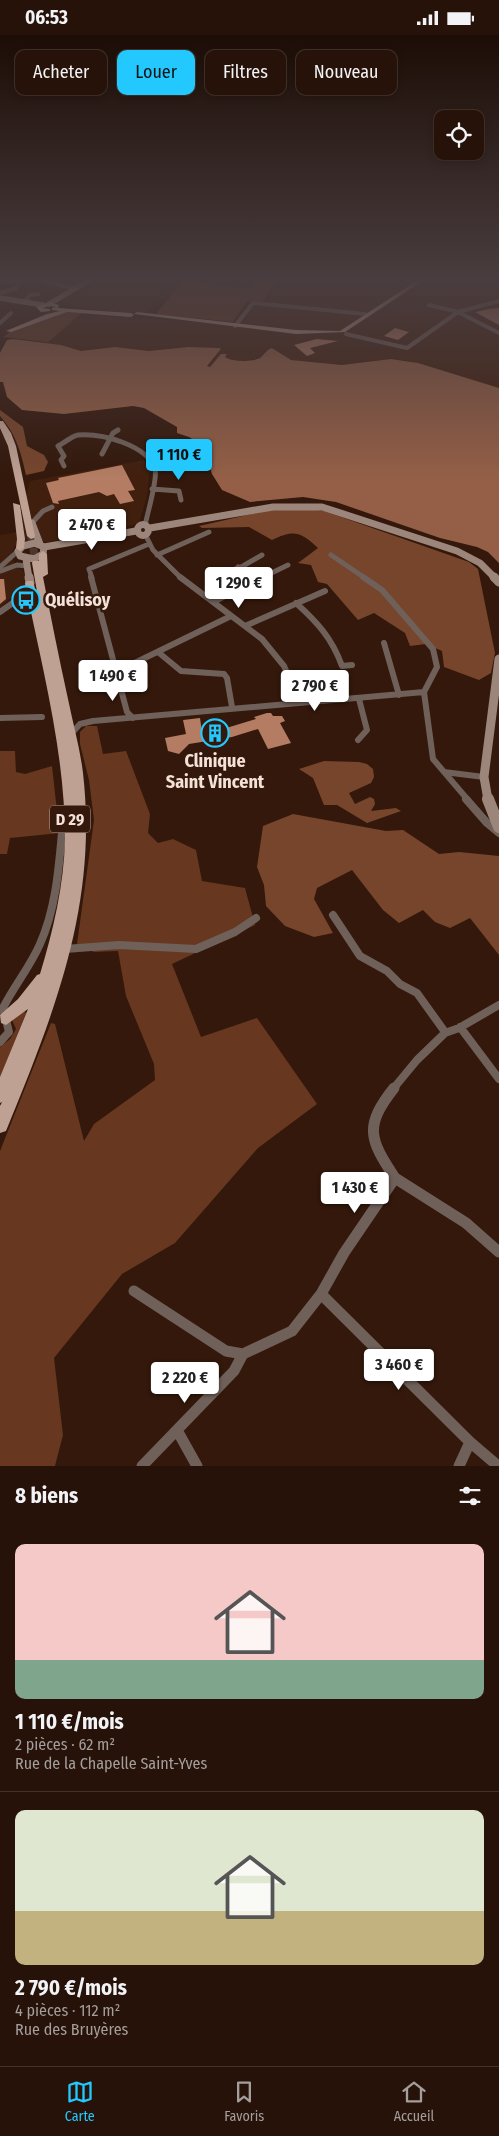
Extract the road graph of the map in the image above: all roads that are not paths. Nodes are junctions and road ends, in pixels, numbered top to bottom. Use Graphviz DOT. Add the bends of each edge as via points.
graph roads {
  1 [pos="387,345"];
  2 [pos="412,345"];
  3 [pos="0,423"];
  4 [pos="118,429"];
  5 [pos="0,432"];
  6 [pos="110,439"];
  7 [pos="102,454"];
  8 [pos="149,458"];
  9 [pos="64,466"];
  10 [pos="154,467"];
  11 [pos="16,480"];
  12 [pos="152,489"];
  13 [pos="181,500"];
  14 [pos="52,507"];
  15 [pos="32,523"];
  16 [pos="147,529"];
  17 [pos="209,532"];
  18 [pos="29,536"];
  19 [pos="149,543"];
  20 [pos="42,548"];
  21 [pos="19,549"];
  22 [pos="157,555"];
  23 [pos="262,555"];
  24 [pos="331,555"];
  25 [pos="29,562"];
  26 [pos="288,565"];
  27 [pos="238,567"];
  28 [pos="0,570"];
  29 [pos="210,579"];
  30 [pos="255,582"];
  31 [pos="499,582"];
  32 [pos="30,583"];
  33 [pos="325,591"];
  34 [pos="213,601"];
  35 [pos="296,603"];
  36 [pos="0,612"];
  37 [pos="231,615"];
  38 [pos="245,626"];
  39 [pos="384,643"];
  40 [pos="158,653"];
  41 [pos="499,659"];
  42 [pos="352,665"];
  43 [pos="53,670"];
  44 [pos="116,672"];
  45 [pos="424,692"];
  46 [pos="399,695"];
  47 [pos="359,699"];
  48 [pos="300,702"];
  49 [pos="232,707"];
  50 [pos="42,717"];
  51 [pos="0,718"];
  52 [pos="133,718"];
  53 [pos="70,735"];
  54 [pos="358,740"];
  55 [pos="444,772"];
  56 [pos="484,777"];
  57 [pos="63,822"];
  58 [pos="499,827"];
  59 [pos="499,833"];
  60 [pos="333,915"];
  61 [pos="256,918"];
  62 [pos="65,949"];
  63 [pos="49,967"];
  64 [pos="499,1005"];
  65 [pos="3,1021"];
  66 [pos="460,1027"];
  67 [pos="445,1032"];
  68 [pos="0,1042"];
  69 [pos="499,1079"];
  70 [pos="0,1095"];
  71 [pos="0,1125"];
  72 [pos="395,1179"];
  73 [pos="499,1252"];
  74 [pos="134,1291"];
  75 [pos="321,1294"];
  76 [pos="243,1354"];
  77 [pos="178,1432"];
  78 [pos="470,1442"];
  79 [pos="142,1466"];
  80 [pos="198,1466"];
  81 [pos="459,1466"];
  82 [pos="498,1466"];
  1 -- 2 [label="street" via="407,348"];
  3 -- 11 [label="main road" via="12,446"];
  4 -- 6 [label="street"];
  5 -- 11 [label="main road"];
  6 -- 7 [label="street"];
  6 -- 8 [label="street" via="132,445"];
  6 -- 9 [label="street" via="77,435 58,446 64,456 61,461"];
  8 -- 10 [label="street"];
  8 -- 10 [label="street" via="159,456 166,465"];
  10 -- 12 [label="street"];
  11 -- 15 [label="main road"];
  11 -- 18 [label="main road"];
  11 -- 21 [label="main road" via="22,539"];
  12 -- 13 [label="street" via="179,491"];
  12 -- 16 [label="street"];
  14 -- 15 [label="street"];
  15 -- 20 [label="street"];
  16 -- 19 [label="street"];
  16 -- 20 [label="street" via="138,527 136,531"];
  16 -- 31 [label="street" via="273,507 322,507 457,551 480,563"];
  17 -- 22 [label="street"];
  19 -- 22 [label="street"];
  19 -- 44 [label="street" via="89,569"];
  20 -- 21 [label="street" via="30,544"];
  20 -- 25 [label="street"];
  20 -- 43 [label="main road"];
  21 -- 25 [label="street" via="18,554"];
  21 -- 28 [label="street"];
  22 -- 34 [label="street"];
  23 -- 27 [label="street"];
  24 -- 45 [label="street" via="382,590 433,649 436,667"];
  25 -- 28 [label="street"];
  25 -- 32 [label="street"];
  25 -- 43 [label="main road, D 29"];
  26 -- 30 [label="street"];
  27 -- 29 [label="street"];
  27 -- 30 [label="street"];
  30 -- 34 [label="street"];
  32 -- 36 [label="street" via="17,600"];
  32 -- 43 [label="main road"];
  33 -- 35 [label="street"];
  34 -- 37 [label="street"];
  35 -- 38 [label="street"];
  35 -- 42 [label="street" via="329,634 342,666"];
  37 -- 38 [label="street"];
  37 -- 40 [label="street"];
  38 -- 48 [label="street" via="276,654"];
  39 -- 46 [label="street"];
  40 -- 44 [label="street"];
  40 -- 49 [label="street" via="180,671 224,674"];
  41 -- 56 [label="street"];
  43 -- 53 [label="main road, D 29"];
  43 -- 63 [label="main road, D 29" via="70,805 68,873"];
  44 -- 52 [label="street" via="127,712"];
  45 -- 46 [label="street"];
  45 -- 55 [label="street" via="433,759"];
  46 -- 47 [label="street"];
  47 -- 48 [label="street"];
  47 -- 54 [label="street" via="367,730"];
  48 -- 49 [label="street"];
  49 -- 52 [label="street"];
  50 -- 51 [label="street"];
  52 -- 53 [label="street" via="86,722 73,728"];
  53 -- 62 [label="main road, D 29" via="78,781 80,867"];
  55 -- 56 [label="street"];
  55 -- 59 [label="street"];
  56 -- 58 [label="street" via="485,791"];
  57 -- 65 [label="street" via="58,882 50,913 28,969 3,1007"];
  60 -- 67 [label="street" via="360,956 417,993"];
  61 -- 62 [label="street" via="235,932 196,949 119,945"];
  62 -- 71 [label="main road, D 29" via="50,1002"];
  63 -- 65 [label="main road" via="23,1005"];
  63 -- 70 [label="main road, D 29" via="27,1032"];
  64 -- 66 [label="street"];
  65 -- 68 [label="street" via="9,1032"];
  66 -- 67 [label="street"];
  66 -- 69 [label="street"];
  67 -- 72 [label="street" via="428,1048 374,1116 373,1132 377,1147"];
  72 -- 73 [label="street" via="466,1223"];
  72 -- 75 [label="street" via="344,1253"];
  74 -- 76 [label="street" via="226,1351"];
  75 -- 76 [label="street" via="292,1331"];
  75 -- 78 [label="street"];
  76 -- 77 [label="street" via="234,1371"];
  77 -- 79 [label="street"];
  77 -- 80 [label="street"];
  78 -- 81 [label="street"];
  78 -- 82 [label="street"];
}
